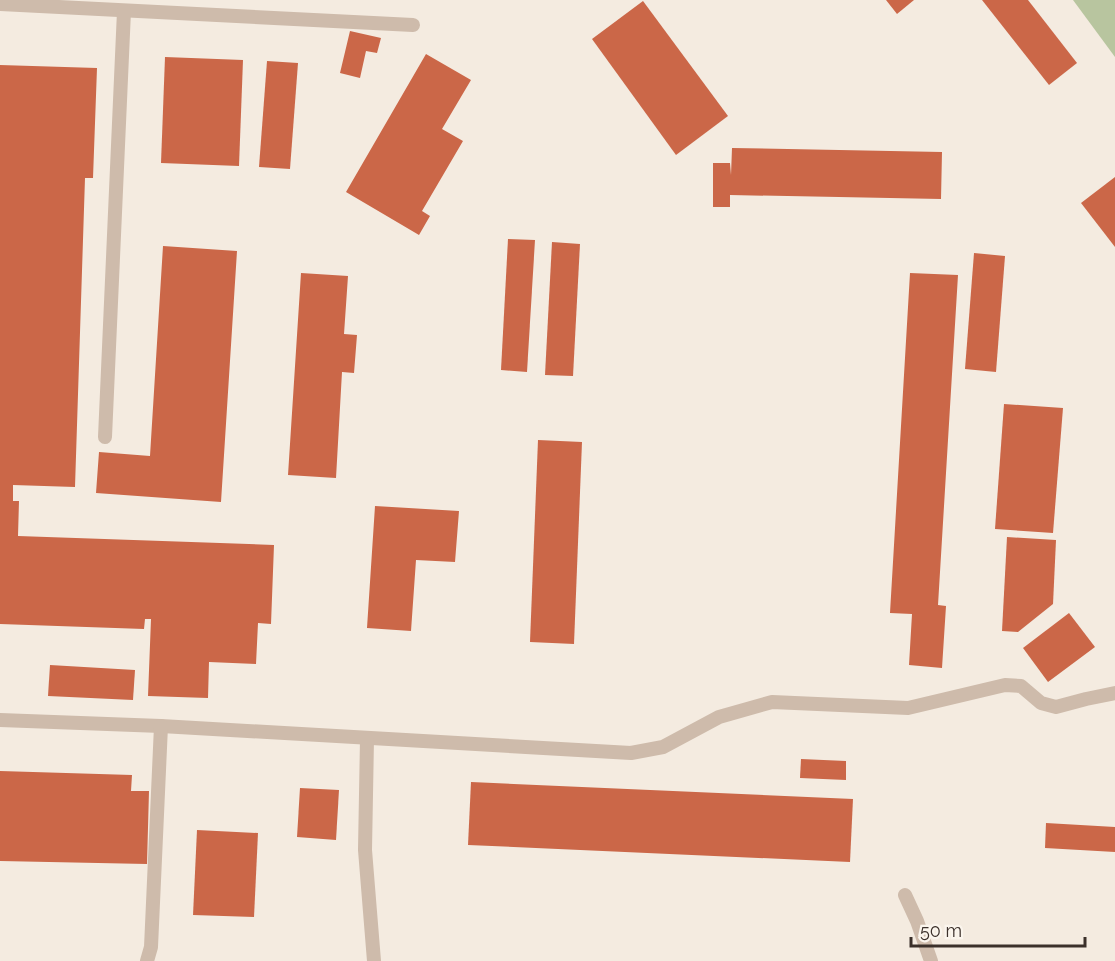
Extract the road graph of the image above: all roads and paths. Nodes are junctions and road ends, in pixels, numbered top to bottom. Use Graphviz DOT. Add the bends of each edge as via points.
graph roads {
  1 [pos="0,4"];
  2 [pos="124,11"];
  3 [pos="413,25"];
  4 [pos="105,436"];
  5 [pos="1115,693"];
  6 [pos="0,720"];
  7 [pos="161,726"];
  8 [pos="367,739"];
  9 [pos="905,895"];
  10 [pos="147,961"];
  11 [pos="374,961"];
  12 [pos="931,961"];
  1 -- 2 [label="lane"];
  2 -- 3 [label="lane"];
  2 -- 4 [label="lane"];
  5 -- 8 [label="lane" via="1056,707 1041,703 1021,686 1005,686 908,708 772,702 719,717 663,747 631,753"];
  6 -- 7 [label="lane"];
  7 -- 8 [label="lane"];
  7 -- 10 [label="lane" via="151,947"];
  8 -- 11 [label="lane" via="366,850"];
  9 -- 12 [label="lane"];
}
